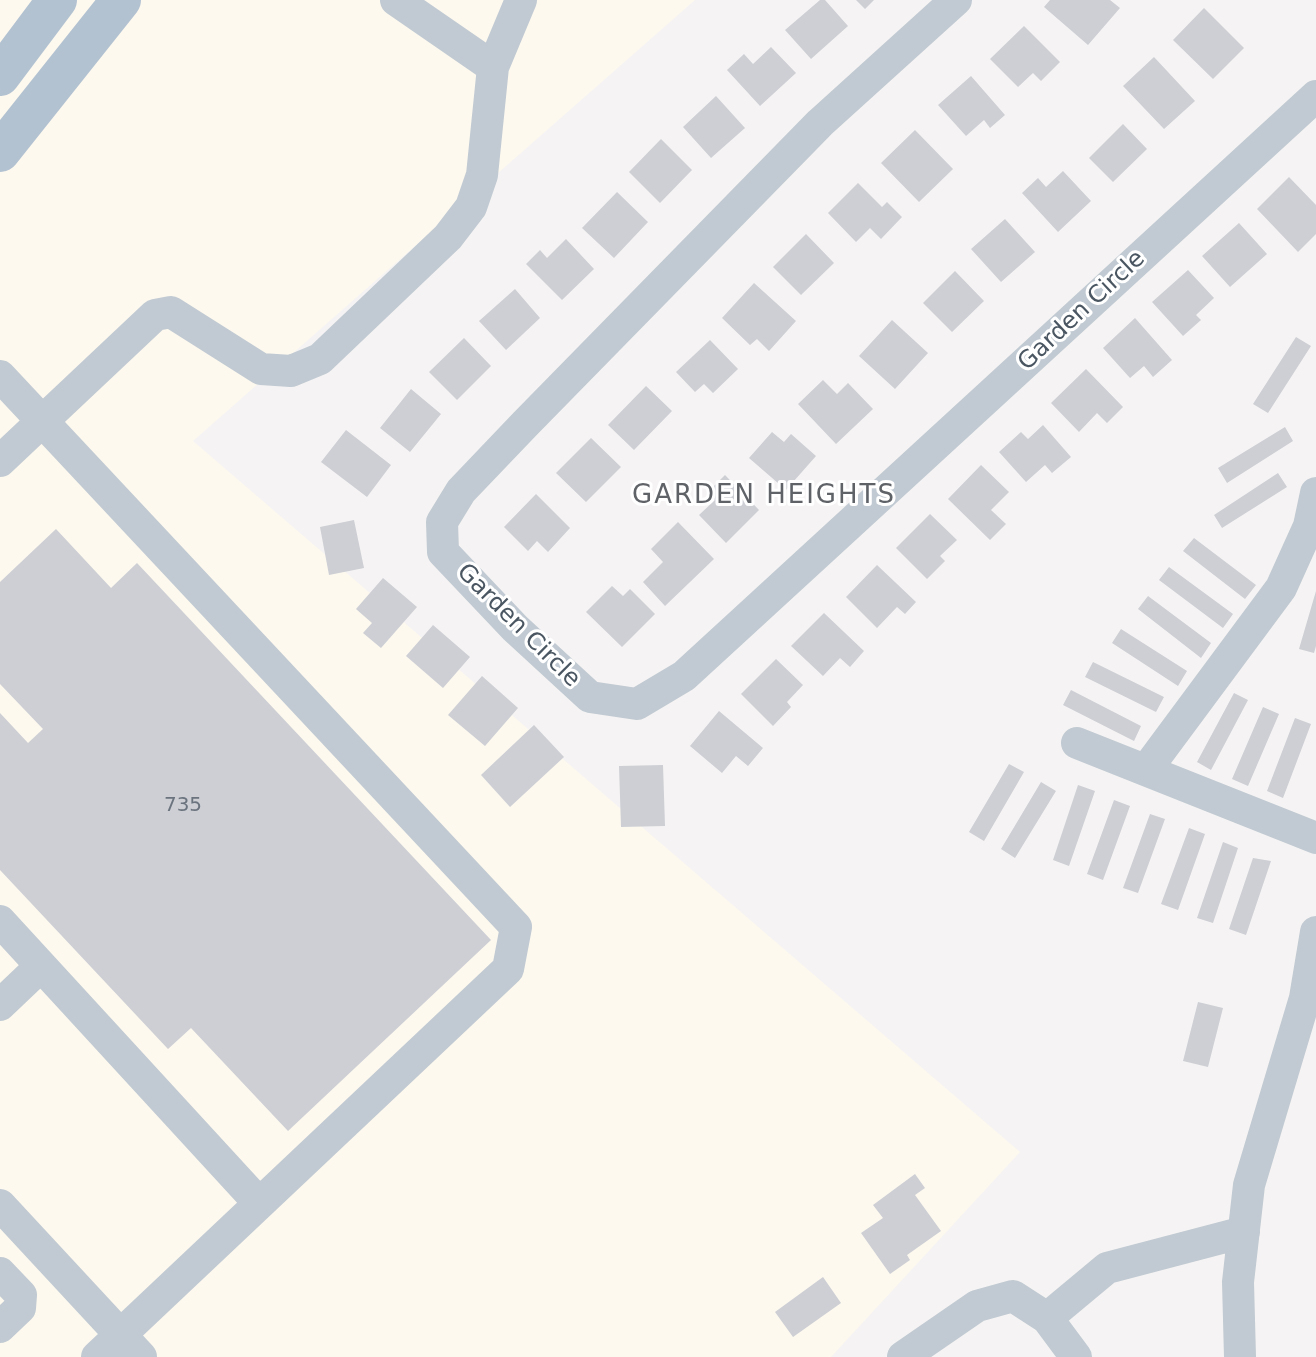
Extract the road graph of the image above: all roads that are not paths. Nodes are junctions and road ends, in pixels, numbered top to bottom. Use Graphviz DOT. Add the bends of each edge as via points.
graph roads {
  1 [pos="57,0"];
  2 [pos="121,0"];
  3 [pos="396,0"];
  4 [pos="521,0"];
  5 [pos="956,0"];
  6 [pos="493,67"];
  7 [pos="0,76"];
  8 [pos="1316,96"];
  9 [pos="0,152"];
  10 [pos="0,376"];
  11 [pos="43,420"];
  12 [pos="0,461"];
  13 [pos="1316,493"];
  14 [pos="1077,743"];
  15 [pos="1146,770"];
  16 [pos="1316,838"];
  17 [pos="0,921"];
  18 [pos="1316,932"];
  19 [pos="41,966"];
  20 [pos="1310,1004"];
  21 [pos="0,1005"];
  22 [pos="259,1203"];
  23 [pos="0,1205"];
  24 [pos="1244,1232"];
  25 [pos="0,1273"];
  26 [pos="1047,1318"];
  27 [pos="0,1327"];
  28 [pos="119,1350"];
  29 [pos="903,1357"];
  30 [pos="1076,1357"];
  31 [pos="1240,1357"];
  1 -- 7 [label="main road"];
  2 -- 9 [label="main road"];
  3 -- 6 [label="street"];
  4 -- 6 [label="street"];
  5 -- 8 [label="street, Garden Circle" via="820,123 461,491 442,522 443,552 590,697 637,704 684,676"];
  6 -- 11 [label="street" via="482,175 471,207 448,237 320,359 291,371 261,369 171,312 163,313"];
  10 -- 11 [label="street"];
  11 -- 12 [label="street"];
  11 -- 22 [label="street" via="516,927 508,969"];
  13 -- 15 [label="street" via="1309,526 1281,588"];
  14 -- 15 [label="street"];
  15 -- 16 [label="street"];
  17 -- 19 [label="street"];
  18 -- 20 [label="street"];
  19 -- 21 [label="street"];
  19 -- 22 [label="street"];
  20 -- 24 [label="street" via="1249,1185"];
  22 -- 28 [label="street"];
  23 -- 28 [label="street"];
  24 -- 26 [label="street" via="1107,1268"];
  24 -- 31 [label="street" via="1238,1282"];
  25 -- 27 [label="street" via="21,1295 20,1308"];
  26 -- 29 [label="street" via="1013,1296 977,1306"];
  26 -- 30 [label="street"];
}
